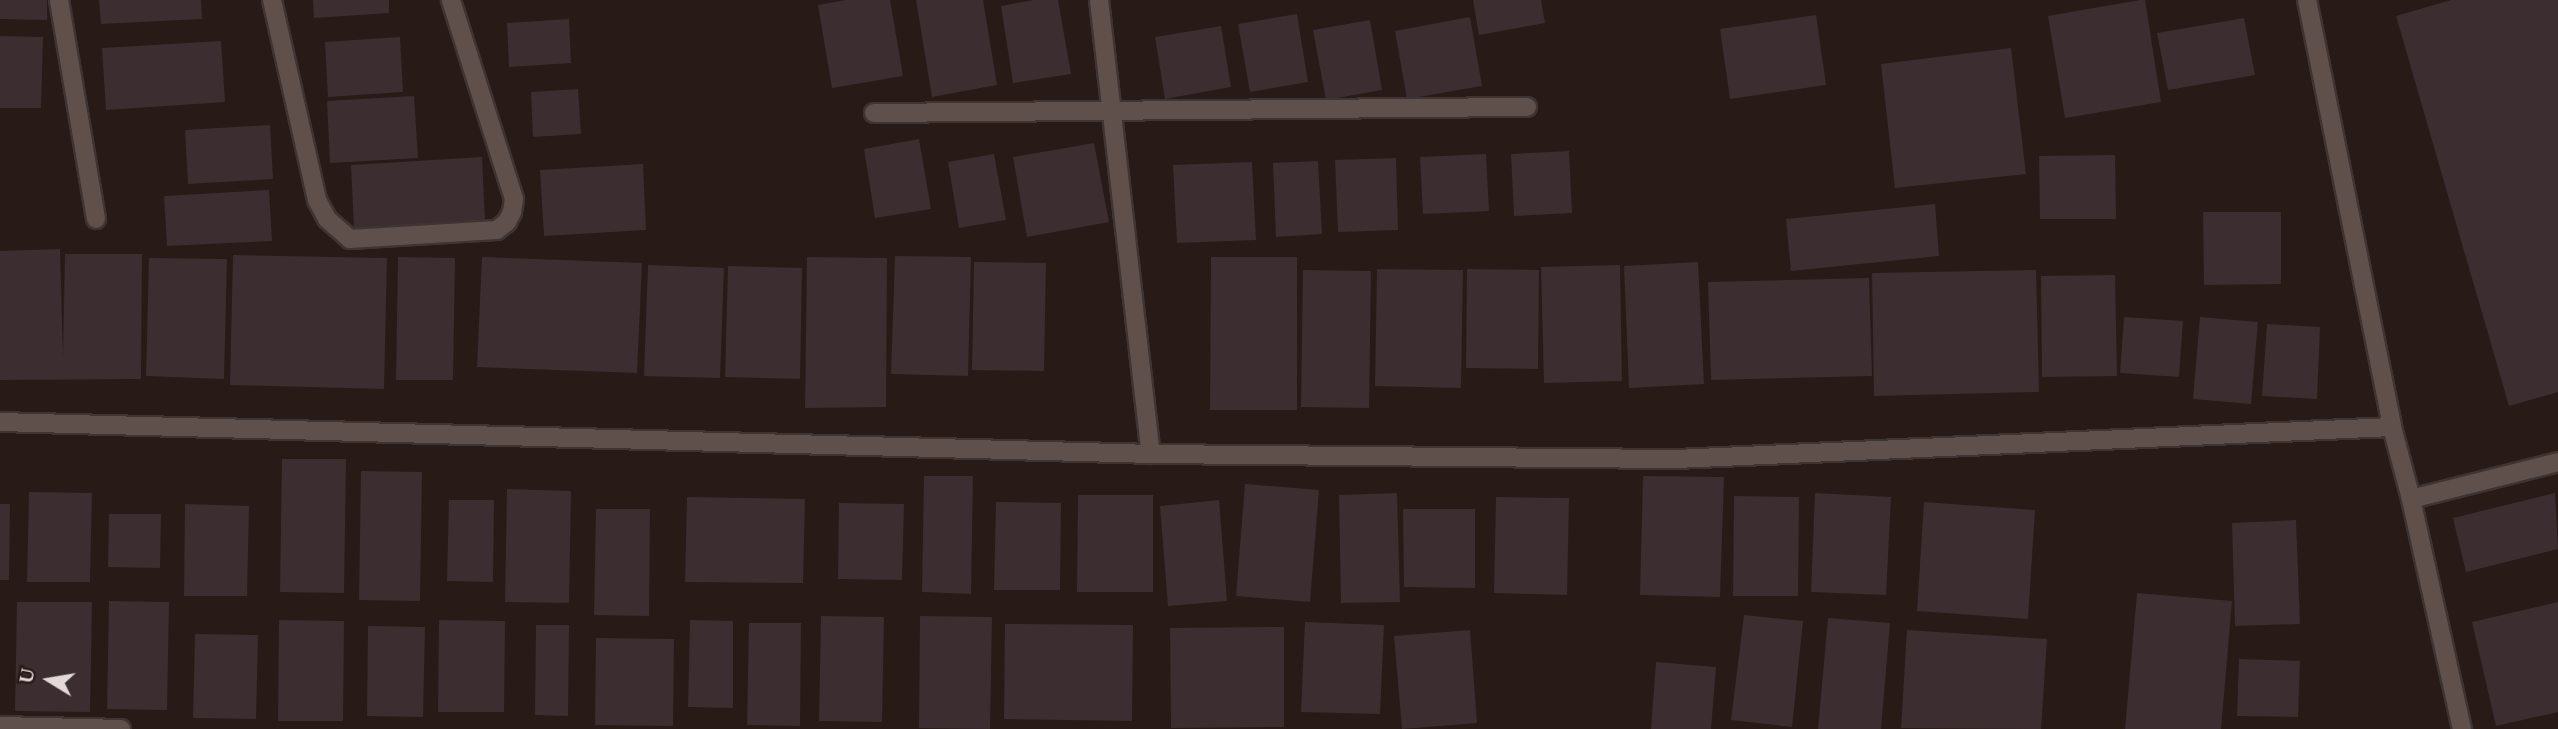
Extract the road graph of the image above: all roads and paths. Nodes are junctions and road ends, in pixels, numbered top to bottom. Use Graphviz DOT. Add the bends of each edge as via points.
graph roads {
  1 [pos="59,0"];
  2 [pos="272,0"];
  3 [pos="451,0"];
  4 [pos="1099,0"];
  5 [pos="2307,0"];
  6 [pos="1527,107"];
  7 [pos="1113,111"];
  8 [pos="874,113"];
  9 [pos="96,219"];
  10 [pos="0,422"];
  11 [pos="2392,427"];
  12 [pos="1151,454"];
  13 [pos="2558,462"];
  14 [pos="2411,499"];
  15 [pos="0,726"];
  16 [pos="121,729"];
  17 [pos="2462,729"];
  1 -- 9 [label="street"];
  2 -- 3 [label="street" via="317,200 327,219 350,239 497,230 512,212 514,199"];
  4 -- 7 [label="street"];
  5 -- 11 [label="street"];
  6 -- 7 [label="street"];
  7 -- 8 [label="street"];
  7 -- 12 [label="street"];
  10 -- 12 [label="street"];
  11 -- 12 [label="street" via="1676,459"];
  11 -- 14 [label="street"];
  13 -- 14 [label="street"];
  14 -- 17 [label="street"];
  15 -- 16 [label="street"];
}
